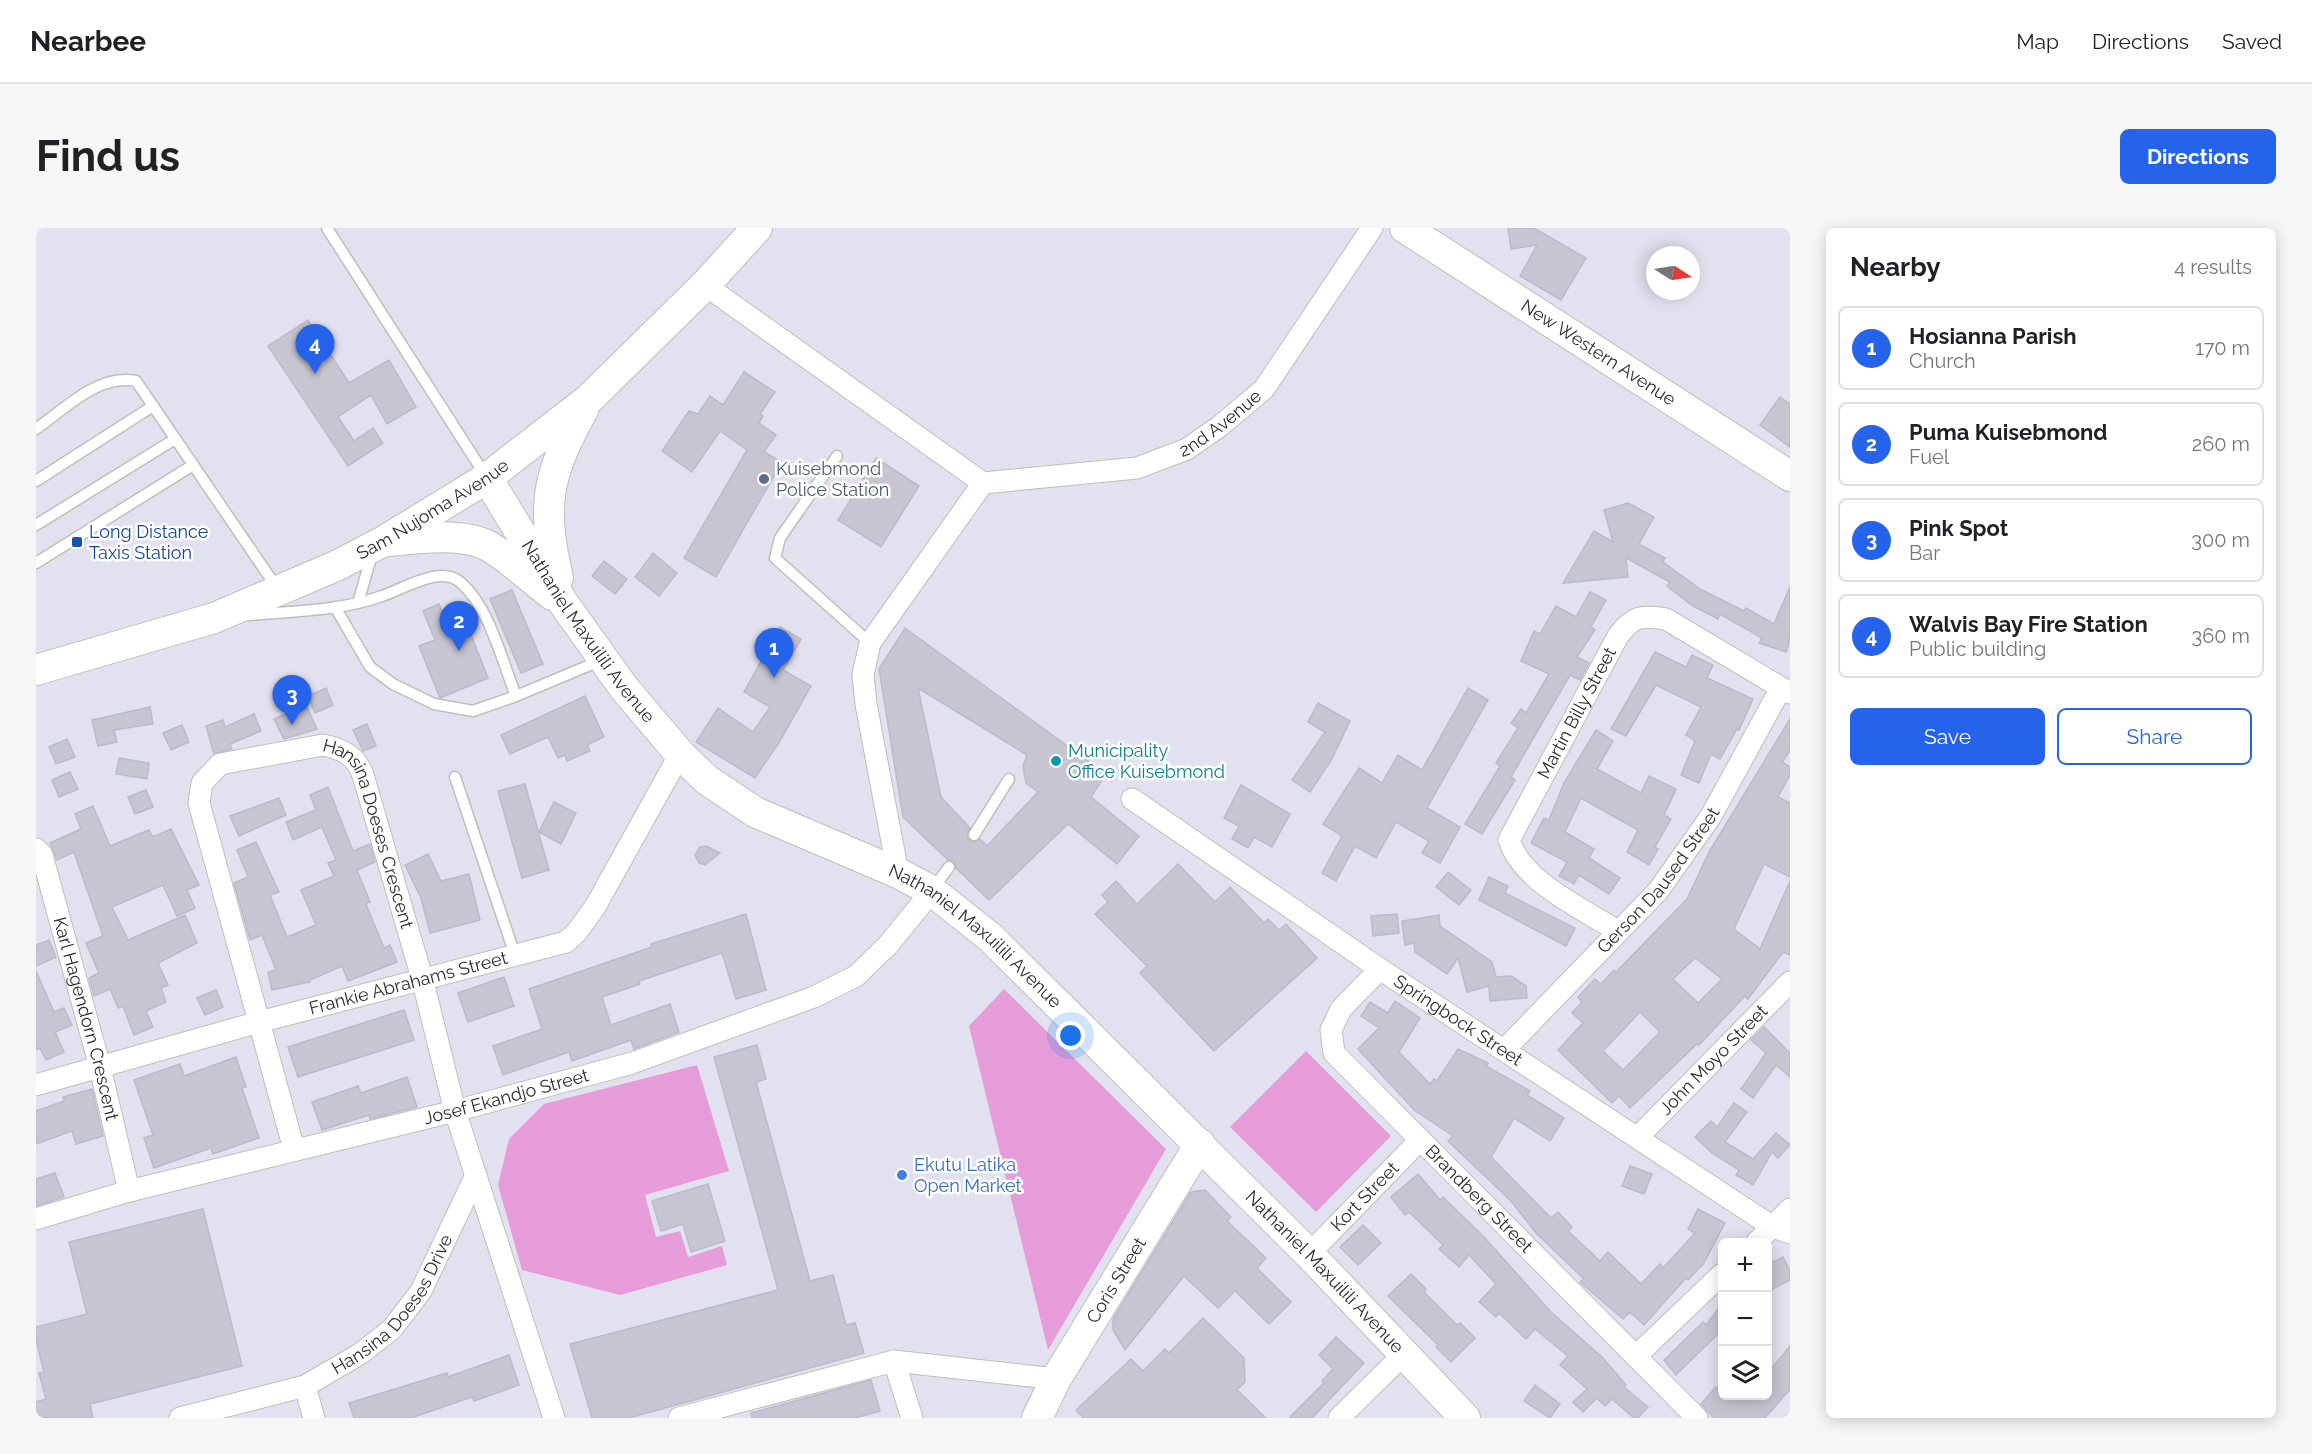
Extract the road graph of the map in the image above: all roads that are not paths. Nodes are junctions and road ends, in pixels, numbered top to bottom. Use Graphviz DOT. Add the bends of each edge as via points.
graph roads {
  1 [pos="327,228"];
  2 [pos="757,228"];
  3 [pos="1372,228"];
  4 [pos="1406,228"];
  5 [pos="705,285"];
  6 [pos="589,399"];
  7 [pos="153,406"];
  8 [pos="36,429"];
  9 [pos="175,439"];
  10 [pos="837,456"];
  11 [pos="193,465"];
  12 [pos="1790,476"];
  13 [pos="487,478"];
  14 [pos="36,481"];
  15 [pos="983,483"];
  16 [pos="36,525"];
  17 [pos="379,544"];
  18 [pos="36,563"];
  19 [pos="279,591"];
  20 [pos="358,603"];
  21 [pos="564,604"];
  22 [pos="335,607"];
  23 [pos="214,618"];
  24 [pos="870,643"];
  25 [pos="605,658"];
  26 [pos="36,670"];
  27 [pos="1786,690"];
  28 [pos="516,696"];
  29 [pos="680,754"];
  30 [pos="455,777"];
  31 [pos="1009,778"];
  32 [pos="1132,799"];
  33 [pos="974,835"];
  34 [pos="36,849"];
  35 [pos="950,867"];
  36 [pos="898,873"];
  37 [pos="932,891"];
  38 [pos="1617,932"];
  39 [pos="515,955"];
  40 [pos="1380,969"];
  41 [pos="422,978"];
  42 [pos="1790,982"];
  43 [pos="260,1022"];
  44 [pos="1504,1050"];
  45 [pos="100,1067"];
  46 [pos="36,1085"];
  47 [pos="455,1111"];
  48 [pos="1638,1137"];
  49 [pos="1419,1141"];
  50 [pos="1200,1144"];
  51 [pos="294,1149"];
  52 [pos="476,1176"];
  53 [pos="129,1191"];
  54 [pos="1790,1209"];
  55 [pos="36,1219"];
  56 [pos="1781,1230"];
  57 [pos="1765,1238"];
  58 [pos="1309,1254"];
  59 [pos="1718,1278"];
  60 [pos="1402,1355"];
  61 [pos="1635,1356"];
  62 [pos="894,1361"];
  63 [pos="1056,1379"];
  64 [pos="305,1386"];
  65 [pos="1345,1416"];
  66 [pos="180,1418"];
  67 [pos="314,1418"];
  68 [pos="554,1418"];
  69 [pos="679,1418"];
  70 [pos="912,1418"];
  71 [pos="1036,1418"];
  72 [pos="1465,1418"];
  73 [pos="1697,1418"];
  1 -- 13 [label="lane"];
  2 -- 5 [label="street, Sam Nujoma Avenue"];
  3 -- 15 [label="street, 2nd Avenue" via="1264,389 1187,449 1137,468"];
  4 -- 12 [label="street, New Western Avenue"];
  5 -- 6 [label="street, Sam Nujoma Avenue"];
  5 -- 15 [label="street"];
  6 -- 13 [label="street, Sam Nujoma Avenue"];
  6 -- 21 [label="street" via="565,442 553,475 547,514"];
  7 -- 8 [label="lane" via="136,381 120,378 100,384"];
  7 -- 9 [label="lane"];
  7 -- 14 [label="lane"];
  9 -- 11 [label="lane"];
  9 -- 16 [label="lane"];
  10 -- 24 [label="lane" via="780,538 775,558"];
  11 -- 18 [label="lane"];
  11 -- 19 [label="lane"];
  13 -- 17 [label="street, Sam Nujoma Avenue"];
  13 -- 21 [label="street, Nathaniel Maxuilili Avenue"];
  15 -- 24 [label="street"];
  17 -- 19 [label="street, Sam Nujoma Avenue"];
  17 -- 20 [label="lane"];
  17 -- 21 [label="street" via="427,537 488,546"];
  19 -- 23 [label="street, Sam Nujoma Avenue"];
  20 -- 22 [label="lane"];
  20 -- 28 [label="lane" via="426,579 440,576 458,580 479,602"];
  21 -- 25 [label="street, Nathaniel Maxuilili Avenue"];
  22 -- 23 [label="lane"];
  22 -- 28 [label="lane" via="370,667 416,698 473,711"];
  23 -- 26 [label="street, Sam Nujoma Avenue"];
  24 -- 36 [label="street" via="863,675 865,694"];
  25 -- 28 [label="lane"];
  25 -- 29 [label="street, Nathaniel Maxuilili Avenue" via="624,688"];
  27 -- 38 [label="street, Gerson Daused Street" via="1711,816 1658,891"];
  27 -- 38 [label="street, Martin Billy Street" via="1666,619 1648,616 1630,621 1618,636 1509,840 1514,855 1530,874"];
  29 -- 36 [label="street, Nathaniel Maxuilili Avenue" via="707,780 755,812"];
  29 -- 39 [label="street, Frankie Abrahams Street" via="595,907 577,932 566,942"];
  30 -- 39 [label="lane"];
  31 -- 33 [label="lane"];
  32 -- 40 [label="street, Springbock Street"];
  34 -- 45 [label="street, Karl Hagendorn Crescent" via="42,855"];
  35 -- 37 [label="lane"];
  36 -- 37 [label="street, Nathaniel Maxuilili Avenue"];
  37 -- 47 [label="street, Josef Ekandjo Street" via="888,945 856,976 814,997 632,1063"];
  37 -- 50 [label="street, Nathaniel Maxuilili Avenue" via="991,938"];
  38 -- 44 [label="street, Gerson Daused Street"];
  39 -- 41 [label="street, Frankie Abrahams Street"];
  40 -- 44 [label="street, Springbock Street"];
  40 -- 49 [label="street, Brandberg Street" via="1341,1009 1331,1030 1334,1053"];
  41 -- 43 [label="street, Frankie Abrahams Street"];
  41 -- 43 [label="street, Hansina Doeses Crescent" via="358,762 340,749 323,745 220,764 202,783 200,802"];
  41 -- 47 [label="street, Hansina Doeses Crescent"];
  42 -- 48 [label="street, John Moyo Street"];
  43 -- 45 [label="street, Frankie Abrahams Street"];
  43 -- 51 [label="street, Hansina Doeses Crescent"];
  44 -- 48 [label="street, Springbock Street"];
  45 -- 46 [label="street, Frankie Abrahams Street"];
  45 -- 53 [label="street, Karl Hagendorn Crescent"];
  47 -- 51 [label="street, Josef Ekandjo Street"];
  47 -- 52 [label="street"];
  48 -- 56 [label="street, Springbock Street"];
  49 -- 58 [label="street, Kort Street"];
  49 -- 61 [label="street, Brandberg Street"];
  50 -- 58 [label="street, Nathaniel Maxuilili Avenue"];
  50 -- 63 [label="street, Coris Street"];
  51 -- 53 [label="street, Josef Ekandjo Street"];
  52 -- 64 [label="street, Hansina Doeses Drive" via="421,1291 392,1329 360,1354"];
  52 -- 68 [label="street"];
  53 -- 55 [label="street, Josef Ekandjo Street"];
  54 -- 56 [label="street"];
  56 -- 57 [label="street"];
  58 -- 60 [label="street, Nathaniel Maxuilili Avenue"];
  59 -- 61 [label="street"];
  60 -- 65 [label="street"];
  60 -- 72 [label="street, Nathaniel Maxuilili Avenue"];
  61 -- 73 [label="street, Brandberg Street"];
  62 -- 63 [label="street"];
  62 -- 69 [label="street"];
  62 -- 70 [label="street"];
  63 -- 71 [label="street, Coris Street"];
  64 -- 66 [label="street, Hansina Doeses Drive"];
  64 -- 67 [label="street"];
}
